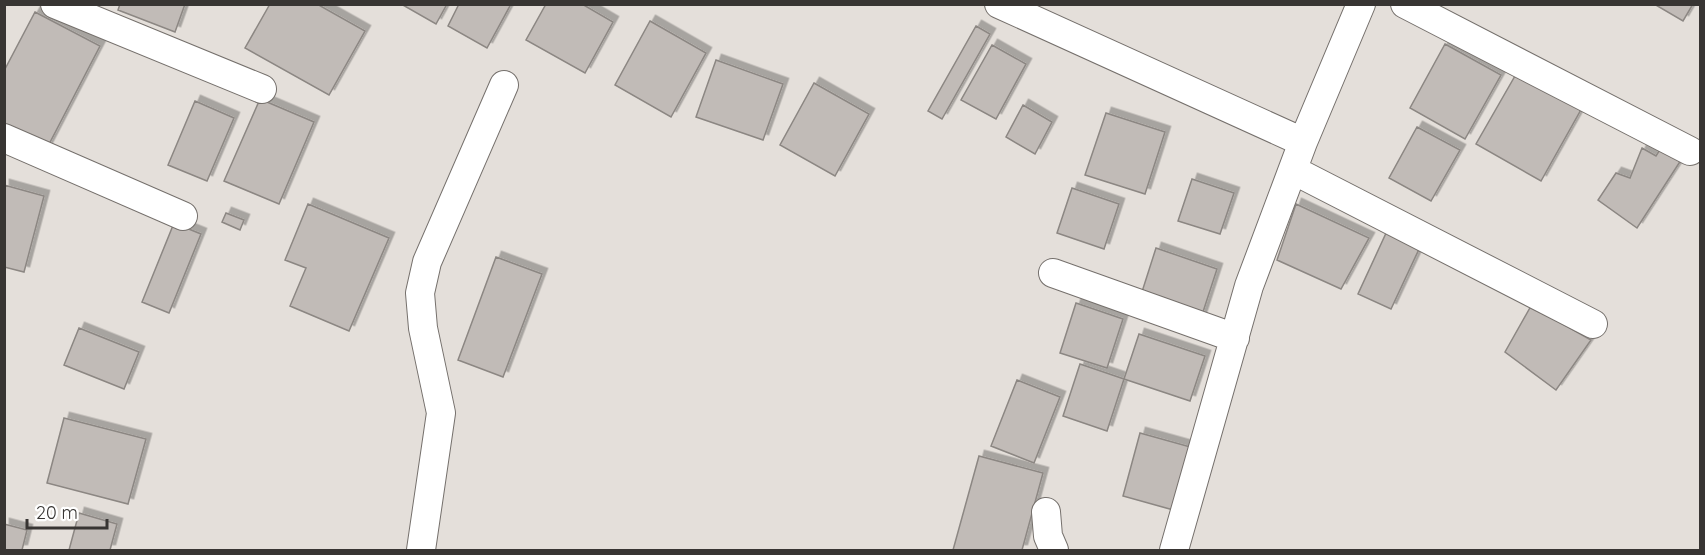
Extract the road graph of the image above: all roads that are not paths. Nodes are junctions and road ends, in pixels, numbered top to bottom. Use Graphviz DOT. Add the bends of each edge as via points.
graph roads {
  1 [pos="55,4"];
  2 [pos="999,4"];
  3 [pos="1361,4"];
  4 [pos="1406,4"];
  5 [pos="504,85"];
  6 [pos="262,89"];
  7 [pos="4,138"];
  8 [pos="1303,141"];
  9 [pos="1690,151"];
  10 [pos="1293,170"];
  11 [pos="183,216"];
  12 [pos="1053,273"];
  13 [pos="1593,324"];
  14 [pos="1234,338"];
  15 [pos="1046,512"];
  16 [pos="421,550"];
  17 [pos="1054,550"];
  18 [pos="1174,550"];
  1 -- 6 [label="street"];
  2 -- 8 [label="street"];
  3 -- 8 [label="street"];
  4 -- 9 [label="street"];
  5 -- 16 [label="street" via="427,262 420,293 423,328 441,413"];
  7 -- 11 [label="street"];
  8 -- 10 [label="street"];
  10 -- 13 [label="street"];
  10 -- 14 [label="street" via="1249,286"];
  12 -- 14 [label="street"];
  14 -- 18 [label="street"];
  15 -- 17 [label="street"];
}
